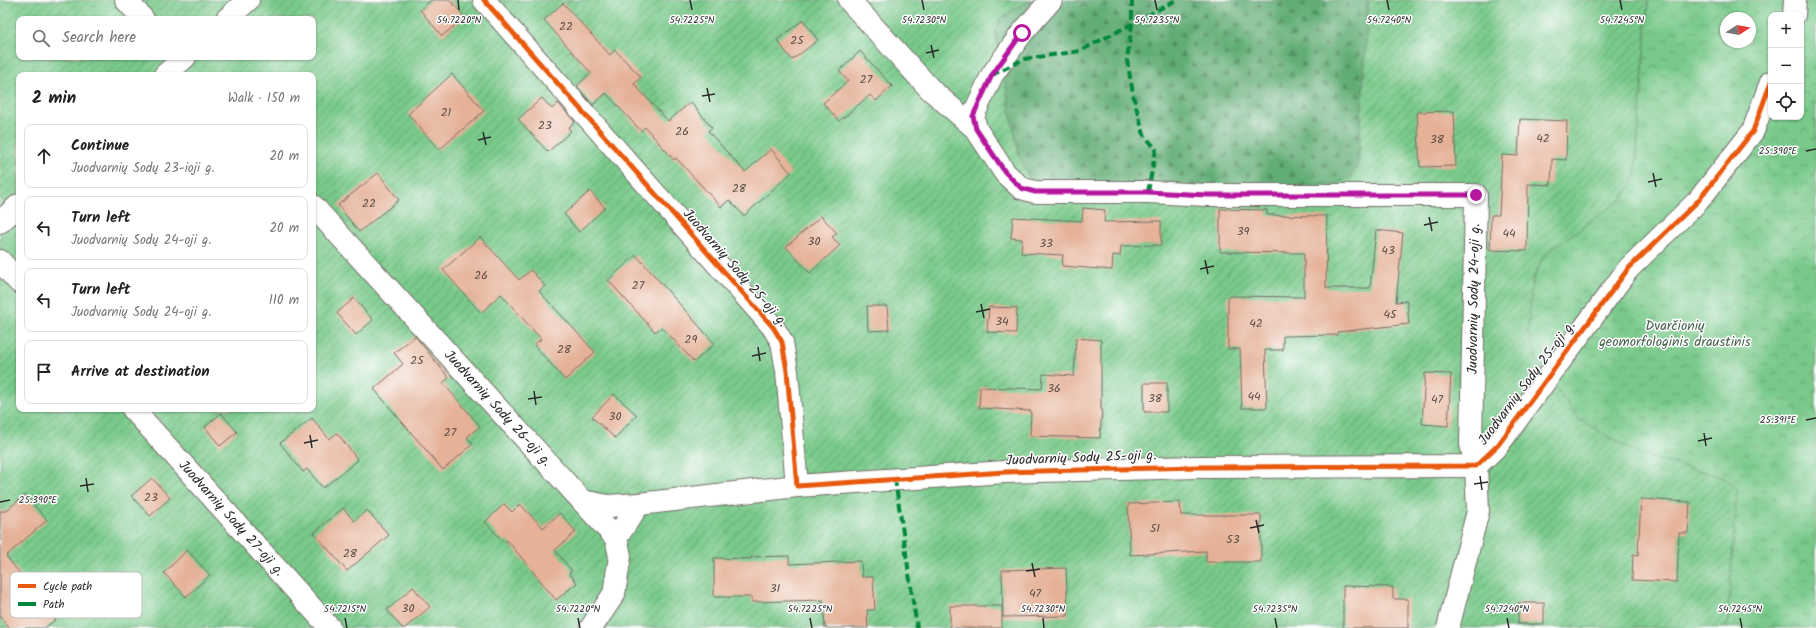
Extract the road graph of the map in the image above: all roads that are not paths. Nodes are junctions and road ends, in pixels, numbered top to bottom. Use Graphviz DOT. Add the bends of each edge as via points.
graph roads {
  1 [pos="126,0"];
  2 [pos="248,0"];
  3 [pos="484,0"];
  4 [pos="849,0"];
  5 [pos="1051,0"];
  6 [pos="1795,0"];
  7 [pos="1794,12"];
  8 [pos="140,16"];
  9 [pos="230,16"];
  10 [pos="1770,84"];
  11 [pos="976,129"];
  12 [pos="16,208"];
  13 [pos="316,209"];
  14 [pos="0,222"];
  15 [pos="0,261"];
  16 [pos="16,279"];
  17 [pos="136,412"];
  18 [pos="1476,466"];
  19 [pos="797,486"];
  20 [pos="582,501"];
  21 [pos="639,504"];
  22 [pos="616,538"];
  23 [pos="330,628"];
  24 [pos="591,628"];
  25 [pos="1448,628"];
  1 -- 8 [label="street"];
  2 -- 9 [label="street"];
  3 -- 19 [label="street, Juodvarnių Sodų 25-oji g." via="773,327 782,342 787,371"];
  4 -- 11 [label="street, Juodvarnių Sodų 24-oji g." via="932,90"];
  5 -- 11 [label="street" via="1022,33 992,75 973,116"];
  6 -- 7 [label="street"];
  10 -- 18 [label="street, Juodvarnių Sodų 25-oji g." via="1753,131 1698,201 1628,269 1498,444"];
  11 -- 18 [label="street, Juodvarnių Sodų 24-oji g." via="1005,172 1021,188 1035,192 1476,195 1471,444"];
  12 -- 14 [label="street"];
  13 -- 20 [label="street, Juodvarnių Sodų 26-oji g."];
  15 -- 16 [label="street"];
  17 -- 23 [label="street, Juodvarnių Sodų 27-oji g."];
  18 -- 19 [label="street, Juodvarnių Sodų 25-oji g." via="1190,467 1005,472"];
  18 -- 25 [label="street" via="1478,511"];
  19 -- 21 [label="street"];
  20 -- 21 [label="street" via="608,506"];
  20 -- 22 [label="street, Juodvarnių Sodų 26-oji g."];
  21 -- 22 [label="street"];
  22 -- 24 [label="street" via="620,556 614,594"];
}
